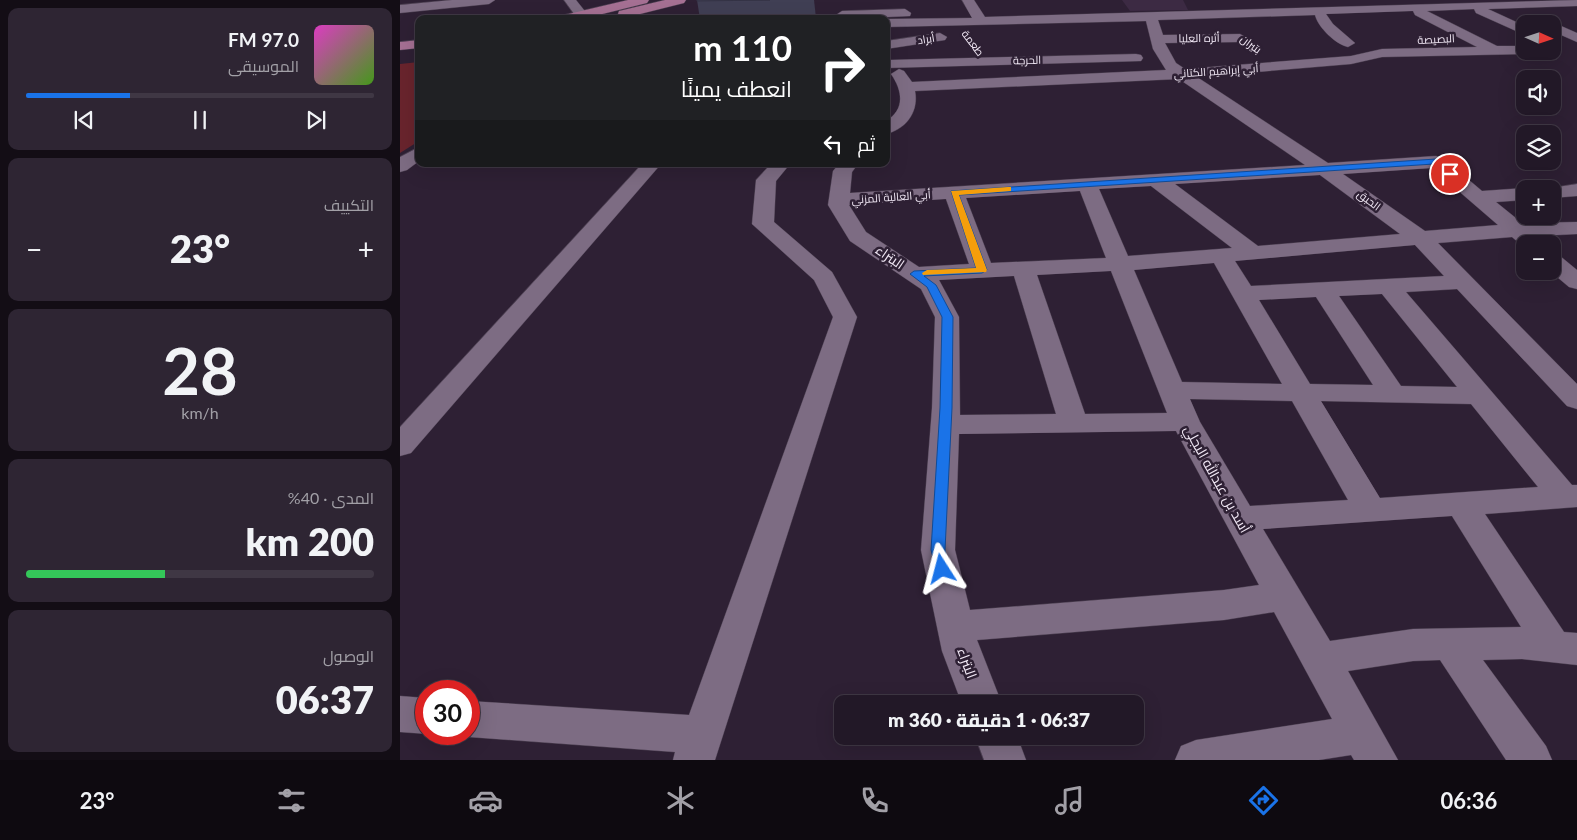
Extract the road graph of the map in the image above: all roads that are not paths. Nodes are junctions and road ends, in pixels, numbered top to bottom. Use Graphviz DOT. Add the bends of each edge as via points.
graph roads {
  1 [pos="570,0"];
  2 [pos="680,0"];
  3 [pos="968,0"];
  4 [pos="1342,0"];
  5 [pos="1447,0"];
  6 [pos="1574,0"];
  7 [pos="488,2"];
  8 [pos="853,2"];
  9 [pos="1577,2"];
  10 [pos="646,4"];
  11 [pos="1462,5"];
  12 [pos="1027,7"];
  13 [pos="1577,8"];
  14 [pos="400,9"];
  15 [pos="1354,9"];
  16 [pos="1516,9"];
  17 [pos="1480,10"];
  18 [pos="923,12"];
  19 [pos="1419,12"];
  20 [pos="1110,13"];
  21 [pos="582,15"];
  22 [pos="614,15"];
  23 [pos="631,15"];
  24 [pos="842,15"];
  25 [pos="1529,15"];
  26 [pos="890,16"];
  27 [pos="890,16"];
  28 [pos="1321,16"];
  29 [pos="890,17"];
  30 [pos="1225,19"];
  31 [pos="983,20"];
  32 [pos="1066,20"];
  33 [pos="1516,28"];
  34 [pos="963,30"];
  35 [pos="1155,30"];
  36 [pos="1561,30"];
  37 [pos="1516,34"];
  38 [pos="1002,36"];
  39 [pos="1469,37"];
  40 [pos="1240,38"];
  41 [pos="1577,38"];
  42 [pos="1348,43"];
  43 [pos="415,44"];
  44 [pos="890,44"];
  45 [pos="400,46"];
  46 [pos="1252,46"];
  47 [pos="1516,50"];
  48 [pos="1496,51"];
  49 [pos="415,52"];
  50 [pos="1041,52"];
  51 [pos="400,54"];
  52 [pos="978,56"];
  53 [pos="1165,58"];
  54 [pos="1025,60"];
  55 [pos="1269,61"];
  56 [pos="890,62"];
  57 [pos="890,64"];
  58 [pos="1181,74"];
  59 [pos="1038,81"];
  60 [pos="979,84"];
  61 [pos="906,87"];
  62 [pos="890,126"];
  63 [pos="415,155"];
  64 [pos="400,166"];
  65 [pos="649,167"];
  66 [pos="778,167"];
  67 [pos="846,167"];
  68 [pos="1324,169"];
  69 [pos="1156,180"];
  70 [pos="1087,184"];
  71 [pos="1577,190"];
  72 [pos="1561,191"];
  73 [pos="954,193"];
  74 [pos="1516,195"];
  75 [pos="1478,197"];
  76 [pos="839,200"];
  77 [pos="1577,228"];
  78 [pos="1524,235"];
  79 [pos="1537,235"];
  80 [pos="1516,237"];
  81 [pos="1421,239"];
  82 [pos="1252,252"];
  83 [pos="1220,254"];
  84 [pos="1120,264"];
  85 [pos="1023,268"];
  86 [pos="1561,269"];
  87 [pos="982,270"];
  88 [pos="914,274"];
  89 [pos="1463,282"];
  90 [pos="1577,282"];
  91 [pos="1388,286"];
  92 [pos="1323,290"];
  93 [pos="1244,294"];
  94 [pos="1172,390"];
  95 [pos="1301,392"];
  96 [pos="1394,394"];
  97 [pos="1480,396"];
  98 [pos="1577,400"];
  99 [pos="1185,422"];
  100 [pos="1074,424"];
  101 [pos="945,425"];
  102 [pos="400,446"];
  103 [pos="1571,497"];
  104 [pos="1461,504"];
  105 [pos="1370,509"];
  106 [pos="1239,518"];
  107 [pos="1284,596"];
  108 [pos="956,626"];
  109 [pos="1450,644"];
  110 [pos="1565,648"];
  111 [pos="1320,659"];
  112 [pos="978,695"];
  113 [pos="400,714"];
  114 [pos="415,715"];
  115 [pos="480,720"];
  116 [pos="999,745"];
  117 [pos="1370,747"];
  118 [pos="699,748"];
  119 [pos="1005,760"];
  120 [pos="1196,760"];
  121 [pos="1531,760"];
  1 -- 21 [label="street"];
  2 -- 10 [label="main road"];
  3 -- 31 [label="street"];
  4 -- 15 [label="street"];
  5 -- 11 [label="street"];
  6 -- 9 [label="street"];
  7 -- 14 [label="street"];
  8 -- 24 [label="street" via="834,4"];
  9 -- 11 [label="street"];
  10 -- 21 [label="main road"];
  10 -- 22 [label="main road"];
  10 -- 23 [label="street"];
  11 -- 15 [label="street"];
  12 -- 31 [label="street"];
  13 -- 16 [label="street"];
  15 -- 20 [label="street"];
  16 -- 17 [label="street"];
  16 -- 25 [label="street"];
  17 -- 19 [label="street"];
  17 -- 33 [label="street"];
  18 -- 27 [label="street"];
  19 -- 28 [label="street"];
  19 -- 39 [label="street"];
  20 -- 32 [label="street"];
  20 -- 32 [label="street" via="1060,6"];
  26 -- 31 [label="street"];
  28 -- 30 [label="street"];
  28 -- 42 [label="street" via="1328,27"];
  29 -- 34 [label="street"];
  30 -- 35 [label="street"];
  30 -- 40 [label="street, بتيران"];
  31 -- 32 [label="street"];
  31 -- 34 [label="street"];
  31 -- 35 [label="street" via="1048,28"];
  31 -- 38 [label="street"];
  34 -- 44 [label="street, أبراد"];
  35 -- 40 [label="street, أثره العليا"];
  35 -- 53 [label="street, الحبق"];
  36 -- 41 [label="street"];
  37 -- 39 [label="street, البصيصة"];
  39 -- 42 [label="street, البصيصة"];
  39 -- 48 [label="street"];
  40 -- 46 [label="street, بتيران"];
  42 -- 55 [label="street, البصيصة"];
  43 -- 45 [label="main road"];
  47 -- 48 [label="street, أبي إبراهيم الكتاني"];
  48 -- 55 [label="street, أبي إبراهيم الكتاني" via="1382,53 1351,60"];
  49 -- 51 [label="main road"];
  50 -- 52 [label="street"];
  50 -- 53 [label="street, الحرجة"];
  50 -- 54 [label="street, الحرجة"];
  52 -- 54 [label="street, الحرجة"];
  52 -- 56 [label="street, الحرجة"];
  52 -- 60 [label="street, طعمة"];
  53 -- 58 [label="street, الحبق"];
  54 -- 59 [label="street"];
  55 -- 58 [label="street, أبي إبراهيم الكتاني"];
  57 -- 61 [label="street" via="905,80"];
  58 -- 59 [label="street, أبي إبراهيم الكتاني"];
  58 -- 68 [label="street, الحبق"];
  59 -- 60 [label="street, أبي إبراهيم الكتاني"];
  60 -- 61 [label="street, أبي إبراهيم الكتاني"];
  61 -- 62 [label="street" via="909,101 904,116"];
  63 -- 64 [label="street"];
  65 -- 102 [label="street"];
  66 -- 118 [label="street" via="766,180 763,224 824,277 845,317"];
  67 -- 76 [label="street"];
  68 -- 69 [label="street, أبي العالية المزني"];
  68 -- 75 [label="street, أبي العالية المزني" via="1436,162"];
  68 -- 81 [label="street, الحبق"];
  69 -- 70 [label="street, أبي العالية المزني"];
  69 -- 82 [label="street"];
  70 -- 73 [label="street, أبي العالية المزني"];
  70 -- 84 [label="street, أسد بن عبدالله البجلي"];
  71 -- 72 [label="street"];
  73 -- 76 [label="street, أبي العالية المزني"];
  73 -- 87 [label="street"];
  74 -- 75 [label="street"];
  75 -- 78 [label="street, أبي العالية المزني"];
  76 -- 88 [label="street, البتراء" via="838,205 858,236"];
  77 -- 79 [label="street"];
  80 -- 81 [label="street"];
  81 -- 82 [label="street"];
  81 -- 89 [label="street, الحبق"];
  82 -- 83 [label="street"];
  83 -- 84 [label="street"];
  83 -- 93 [label="street"];
  84 -- 85 [label="street"];
  84 -- 94 [label="street, أسد بن عبدالله البجلي"];
  85 -- 87 [label="street"];
  85 -- 100 [label="street"];
  86 -- 90 [label="street"];
  87 -- 88 [label="street"];
  88 -- 101 [label="street, البتراء" via="931,285 947,317"];
  89 -- 91 [label="street"];
  89 -- 98 [label="street, الحبق"];
  91 -- 92 [label="street"];
  91 -- 97 [label="street"];
  92 -- 93 [label="street"];
  92 -- 96 [label="street"];
  93 -- 95 [label="street"];
  94 -- 95 [label="street"];
  94 -- 99 [label="street, أسد بن عبدالله البجلي"];
  95 -- 96 [label="street"];
  95 -- 105 [label="street"];
  96 -- 97 [label="street"];
  97 -- 103 [label="street"];
  99 -- 100 [label="street"];
  99 -- 106 [label="street, أسد بن عبدالله البجلي"];
  100 -- 101 [label="street"];
  101 -- 108 [label="street, البتراء" via="938,550"];
  103 -- 104 [label="street"];
  104 -- 105 [label="street"];
  104 -- 110 [label="street"];
  105 -- 106 [label="street"];
  106 -- 107 [label="street, أسد بن عبدالله البجلي"];
  107 -- 108 [label="street" via="1224,604"];
  107 -- 111 [label="street, أسد بن عبدالله البجلي"];
  108 -- 112 [label="street, البتراء" via="961,651"];
  109 -- 110 [label="street" via="1522,643"];
  109 -- 111 [label="street" via="1413,645"];
  109 -- 121 [label="street"];
  111 -- 117 [label="street, أسد بن عبدالله البجلي"];
  113 -- 114 [label="street"];
  115 -- 118 [label="street"];
  116 -- 119 [label="street"];
  117 -- 120 [label="street"];
}
